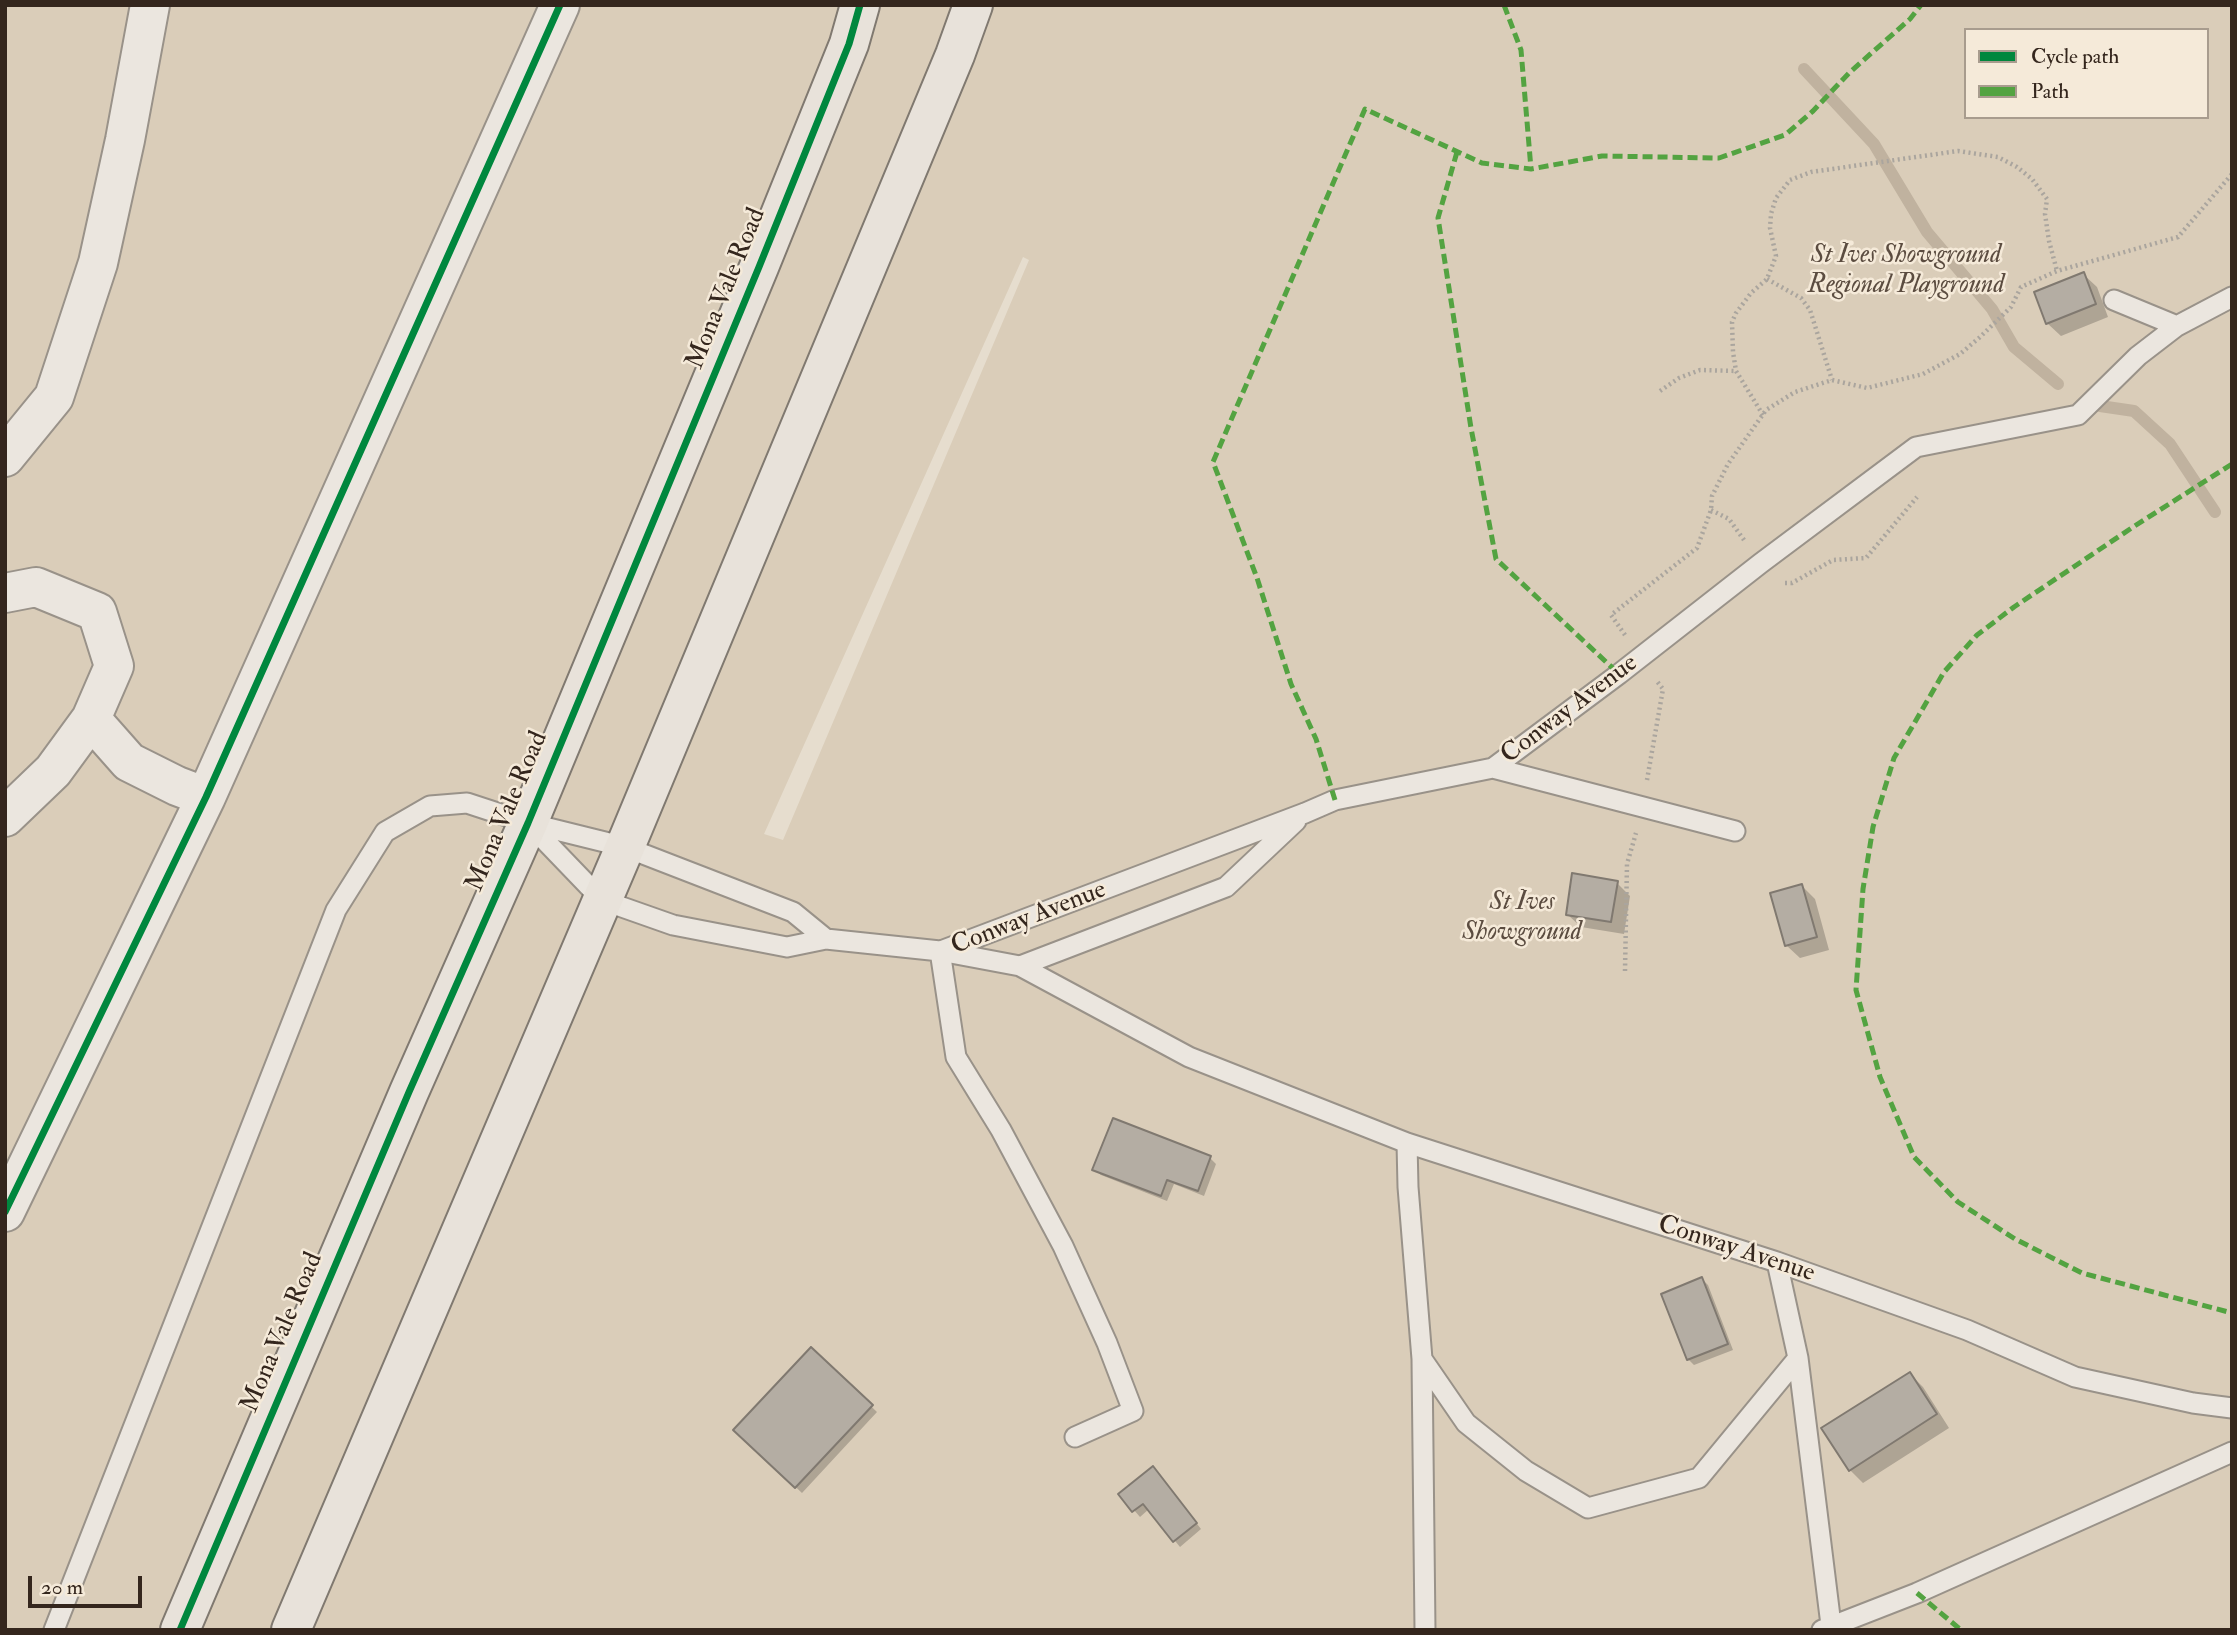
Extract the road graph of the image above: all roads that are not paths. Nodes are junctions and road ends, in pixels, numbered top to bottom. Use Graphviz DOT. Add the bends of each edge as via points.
graph roads {
  1 [pos="150,5"];
  2 [pos="560,5"];
  3 [pos="860,5"];
  4 [pos="973,5"];
  5 [pos="2232,297"];
  6 [pos="2114,300"];
  7 [pos="2177,326"];
  8 [pos="5,457"];
  9 [pos="5,593"];
  10 [pos="91,719"];
  11 [pos="1493,768"];
  12 [pos="205,797"];
  13 [pos="1305,813"];
  14 [pos="5,817"];
  15 [pos="528,823"];
  16 [pos="1735,831"];
  17 [pos="625,847"];
  18 [pos="601,900"];
  19 [pos="826,939"];
  20 [pos="940,951"];
  21 [pos="1020,966"];
  22 [pos="1408,1143"];
  23 [pos="5,1212"];
  24 [pos="1777,1262"];
  25 [pos="1798,1358"];
  26 [pos="1422,1359"];
  27 [pos="2232,1408"];
  28 [pos="1076,1437"];
  29 [pos="2232,1452"];
  30 [pos="1826,1627"];
  31 [pos="54,1630"];
  32 [pos="180,1630"];
  33 [pos="291,1630"];
  34 [pos="1425,1630"];
  1 -- 8 [label="street" via="98,262 54,397"];
  2 -- 12 [label="street"];
  3 -- 15 [label="highway, Mona Vale Road" via="849,44 764,255"];
  4 -- 17 [label="highway"];
  5 -- 7 [label="lane, Conway Avenue"];
  6 -- 7 [label="lane"];
  7 -- 11 [label="lane, Conway Avenue" via="2138,356 2078,415 1916,447"];
  9 -- 10 [label="street" via="36,587 97,612 114,666"];
  10 -- 12 [label="street" via="130,762"];
  10 -- 14 [label="street" via="52,771"];
  11 -- 13 [label="lane, Conway Avenue" via="1335,800"];
  11 -- 16 [label="lane"];
  12 -- 23 [label="street"];
  13 -- 20 [label="lane, Conway Avenue"];
  13 -- 21 [label="lane" via="1226,887"];
  15 -- 17 [label="lane"];
  15 -- 18 [label="lane"];
  15 -- 31 [label="lane" via="467,803 430,806 385,832 337,910"];
  15 -- 32 [label="highway, Mona Vale Road"];
  17 -- 18 [label="highway"];
  17 -- 19 [label="lane" via="793,912"];
  18 -- 19 [label="lane" via="673,925 787,947"];
  18 -- 33 [label="highway"];
  19 -- 20 [label="lane"];
  20 -- 21 [label="lane, Conway Avenue"];
  20 -- 28 [label="lane" via="956,1057 1063,1246 1133,1411"];
  21 -- 22 [label="lane, Conway Avenue" via="1189,1057"];
  22 -- 24 [label="lane, Conway Avenue"];
  22 -- 26 [label="lane"];
  24 -- 25 [label="lane"];
  24 -- 27 [label="lane, Conway Avenue" via="1967,1330 2075,1377"];
  25 -- 26 [label="lane" via="1699,1478 1588,1508 1526,1471 1466,1423"];
  25 -- 30 [label="lane"];
  26 -- 34 [label="lane"];
  29 -- 30 [label="lane" via="1917,1593"];
}
